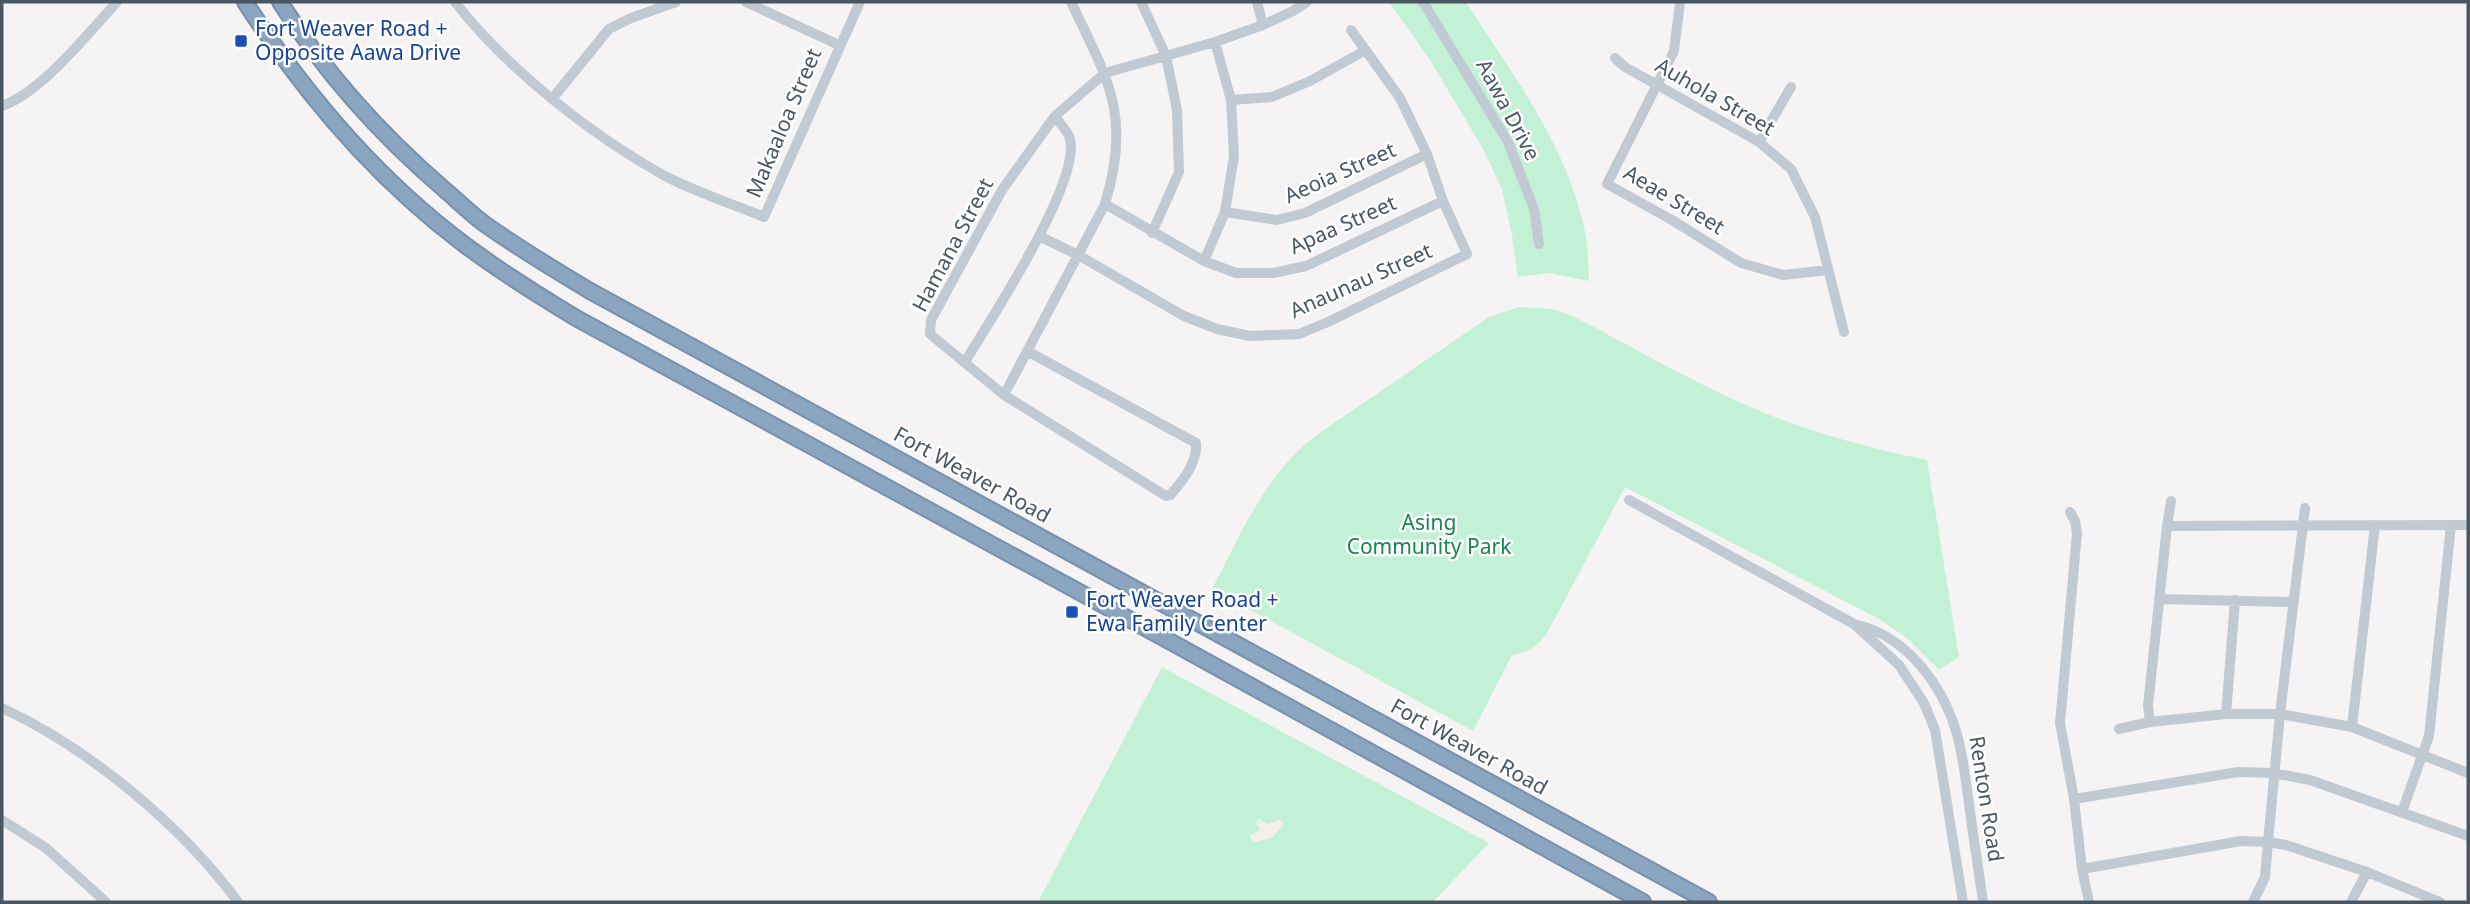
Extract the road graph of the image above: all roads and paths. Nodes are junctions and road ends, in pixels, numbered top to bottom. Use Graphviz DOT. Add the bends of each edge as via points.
graph roads {
  1 [pos="117,2"];
  2 [pos="245,2"];
  3 [pos="280,2"];
  4 [pos="455,2"];
  5 [pos="676,2"];
  6 [pos="746,2"];
  7 [pos="860,2"];
  8 [pos="1071,2"];
  9 [pos="1141,2"];
  10 [pos="1257,2"];
  11 [pos="1307,2"];
  12 [pos="1423,2"];
  13 [pos="1681,2"];
  14 [pos="1263,25"];
  15 [pos="1351,30"];
  16 [pos="1215,42"];
  17 [pos="839,45"];
  18 [pos="1366,50"];
  19 [pos="1166,56"];
  20 [pos="1615,58"];
  21 [pos="1105,73"];
  22 [pos="1656,85"];
  23 [pos="1791,87"];
  24 [pos="552,99"];
  25 [pos="1231,100"];
  26 [pos="2,106"];
  27 [pos="1055,116"];
  28 [pos="1759,142"];
  29 [pos="1427,154"];
  30 [pos="1443,201"];
  31 [pos="1105,204"];
  32 [pos="1225,212"];
  33 [pos="1152,233"];
  34 [pos="1039,236"];
  35 [pos="1539,244"];
  36 [pos="1078,255"];
  37 [pos="1204,261"];
  38 [pos="1828,270"];
  39 [pos="1844,332"];
  40 [pos="1027,351"];
  41 [pos="965,362"];
  42 [pos="1004,395"];
  43 [pos="1629,500"];
  44 [pos="2171,501"];
  45 [pos="2305,508"];
  46 [pos="2070,513"];
  47 [pos="2302,525"];
  48 [pos="2375,525"];
  49 [pos="2451,525"];
  50 [pos="2468,525"];
  51 [pos="2167,526"];
  52 [pos="2159,599"];
  53 [pos="2235,600"];
  54 [pos="2292,602"];
  55 [pos="1854,624"];
  56 [pos="2,708"];
  57 [pos="2226,714"];
  58 [pos="2280,714"];
  59 [pos="2150,722"];
  60 [pos="2352,727"];
  61 [pos="2119,729"];
  62 [pos="2423,754"];
  63 [pos="2468,773"];
  64 [pos="2274,774"];
  65 [pos="2074,799"];
  66 [pos="2402,812"];
  67 [pos="2,820"];
  68 [pos="2468,836"];
  69 [pos="2268,842"];
  70 [pos="2082,869"];
  71 [pos="2367,872"];
  72 [pos="106,902"];
  73 [pos="238,902"];
  74 [pos="1643,902"];
  75 [pos="1709,902"];
  76 [pos="1964,902"];
  77 [pos="1983,902"];
  78 [pos="2089,902"];
  79 [pos="2253,902"];
  80 [pos="2351,902"];
  81 [pos="2440,902"];
  1 -- 26 [label="street" via="38,83"];
  2 -- 74 [label="highway" via="290,67 360,149 402,192 516,282"];
  3 -- 75 [label="highway, Fort Weaver Road" via="381,131 420,169 484,223 590,291"];
  4 -- 24 [label="street, Makaaloa Street"];
  5 -- 24 [label="street" via="609,30"];
  6 -- 17 [label="street"];
  7 -- 17 [label="street, Makaaloa Street"];
  8 -- 21 [label="street"];
  9 -- 19 [label="street"];
  10 -- 14 [label="street"];
  11 -- 14 [label="street, Hamana Street"];
  12 -- 35 [label="street, Aawa Drive" via="1508,142 1534,209"];
  13 -- 22 [label="street, Aeae Street" via="1674,51"];
  14 -- 16 [label="street, Hamana Street"];
  15 -- 18 [label="street"];
  16 -- 19 [label="street, Hamana Street"];
  16 -- 25 [label="street"];
  17 -- 24 [label="street, Makaaloa Street" via="764,217 667,176"];
  18 -- 25 [label="street" via="1272,97"];
  18 -- 29 [label="street" via="1400,98"];
  19 -- 21 [label="street, Hamana Street"];
  19 -- 33 [label="street" via="1177,110 1179,172"];
  20 -- 22 [label="street, Auhola Street"];
  21 -- 27 [label="street, Hamana Street"];
  21 -- 31 [label="street" via="1118,123 1115,171"];
  22 -- 28 [label="street, Auhola Street"];
  22 -- 38 [label="street, Aeae Street" via="1607,184 1741,263 1783,275"];
  23 -- 28 [label="street"];
  25 -- 32 [label="street" via="1234,156"];
  27 -- 34 [label="street" via="1070,138 1069,162 1063,188"];
  27 -- 41 [label="street, Hamana Street" via="1002,190 931,320 930,334"];
  28 -- 38 [label="street, Auhola Street" via="1791,169 1815,217"];
  29 -- 30 [label="street"];
  29 -- 32 [label="street, Aeoia Street" via="1305,213 1277,220"];
  30 -- 36 [label="street, Anaunau Street" via="1468,254 1299,334 1250,336 1217,330"];
  30 -- 37 [label="street, Apaa Street" via="1306,266 1236,274"];
  31 -- 33 [label="street, Apaa Street"];
  31 -- 36 [label="street"];
  32 -- 37 [label="street"];
  33 -- 37 [label="street, Apaa Street"];
  34 -- 36 [label="street, Anaunau Street"];
  34 -- 41 [label="street"];
  36 -- 40 [label="street"];
  38 -- 39 [label="street, Auhola Street"];
  40 -- 42 [label="street"];
  40 -- 42 [label="street, Hamana Street" via="1196,443 1191,466 1166,496"];
  41 -- 42 [label="street, Hamana Street"];
  43 -- 55 [label="street, Renton Road"];
  44 -- 51 [label="street"];
  45 -- 47 [label="street"];
  46 -- 65 [label="street" via="2077,533 2060,723"];
  47 -- 48 [label="street"];
  47 -- 51 [label="street"];
  47 -- 54 [label="street"];
  48 -- 49 [label="street"];
  48 -- 60 [label="street"];
  49 -- 50 [label="street"];
  49 -- 62 [label="street" via="2429,736"];
  51 -- 52 [label="street"];
  52 -- 53 [label="street"];
  52 -- 59 [label="street"];
  53 -- 54 [label="street"];
  53 -- 57 [label="street"];
  54 -- 58 [label="street"];
  55 -- 76 [label="street, Renton Road" via="1899,665 1930,716"];
  55 -- 77 [label="street, Renton Road" via="1884,635 1911,656 1946,705 1960,747"];
  56 -- 73 [label="street" via="37,724 176,829"];
  57 -- 58 [label="street"];
  57 -- 59 [label="street"];
  58 -- 60 [label="street"];
  58 -- 64 [label="street"];
  59 -- 61 [label="street"];
  60 -- 62 [label="street"];
  62 -- 63 [label="street"];
  62 -- 66 [label="street"];
  64 -- 65 [label="street" via="2238,772"];
  64 -- 66 [label="street" via="2311,780"];
  64 -- 69 [label="street"];
  65 -- 70 [label="street"];
  66 -- 68 [label="street"];
  67 -- 72 [label="street" via="46,848"];
  69 -- 70 [label="street" via="2241,841"];
  69 -- 71 [label="street"];
  69 -- 79 [label="street" via="2265,877"];
  70 -- 78 [label="street"];
  71 -- 80 [label="street"];
  71 -- 81 [label="street"];
}
